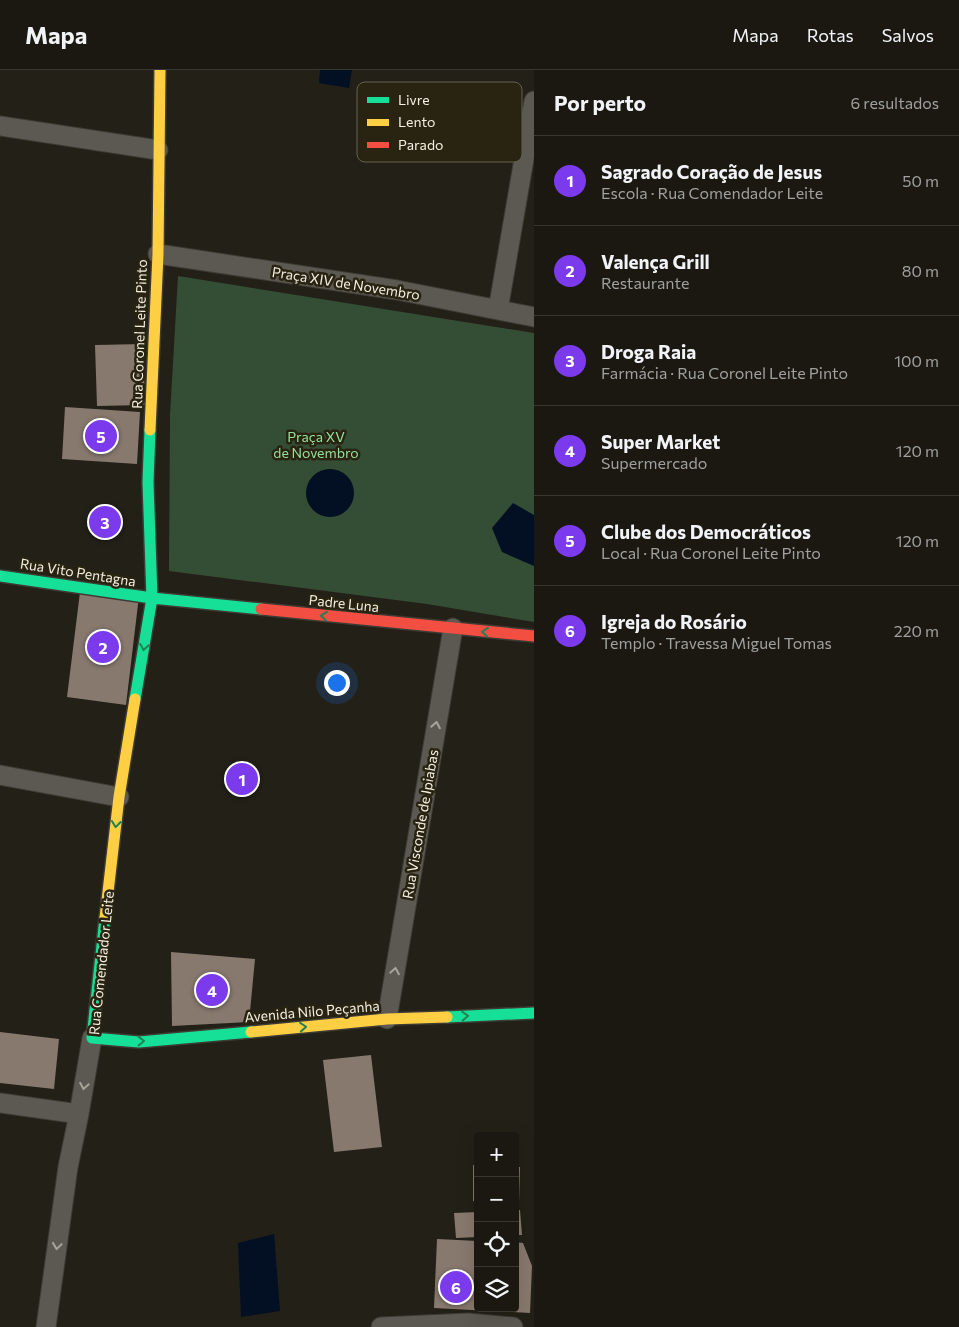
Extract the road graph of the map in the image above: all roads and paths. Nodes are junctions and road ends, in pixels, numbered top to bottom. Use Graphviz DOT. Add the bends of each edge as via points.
graph roads {
  1 [pos="160,70"];
  2 [pos="534,101"];
  3 [pos="0,126"];
  4 [pos="158,150"];
  5 [pos="158,254"];
  6 [pos="498,310"];
  7 [pos="534,317"];
  8 [pos="0,576"];
  9 [pos="152,598"];
  10 [pos="453,628"];
  11 [pos="534,636"];
  12 [pos="0,775"];
  13 [pos="119,797"];
  14 [pos="534,1013"];
  15 [pos="387,1019"];
  16 [pos="92,1038"];
  17 [pos="0,1103"];
  18 [pos="79,1114"];
  19 [pos="46,1327"];
  20 [pos="381,1327"];
  21 [pos="513,1327"];
  1 -- 4 [label="street, Rua Coronel Leite Pinto"];
  2 -- 6 [label="street"];
  3 -- 4 [label="street"];
  4 -- 5 [label="street, Rua Coronel Leite Pinto"];
  5 -- 6 [label="street, Praça XIV de Novembro" via="397,290"];
  5 -- 9 [label="street, Rua Coronel Leite Pinto" via="148,482"];
  6 -- 7 [label="street, Praça XIV de Novembro"];
  8 -- 9 [label="street, Rua Vito Pentagna"];
  10 -- 9 [label="street, Padre Luna, one-way"];
  9 -- 13 [label="street, Rua Comendador Leite, one-way"];
  11 -- 10 [label="street, Padre Luna, one-way"];
  15 -- 10 [label="street, Rua Visconde de Ipiabas, one-way"];
  12 -- 13 [label="street"];
  13 -- 16 [label="street, Rua Comendador Leite, one-way"];
  15 -- 14 [label="street, Avenida Nilo Peçanha, one-way"];
  16 -- 15 [label="street, Avenida Nilo Peçanha, one-way" via="139,1042"];
  16 -- 18 [label="street, Rua Comendador Leite, one-way"];
  17 -- 18 [label="street"];
  18 -- 19 [label="street, Rua Comendador Leite, one-way" via="68,1167"];
  20 -- 21 [label="street" via="468,1323"];
}
